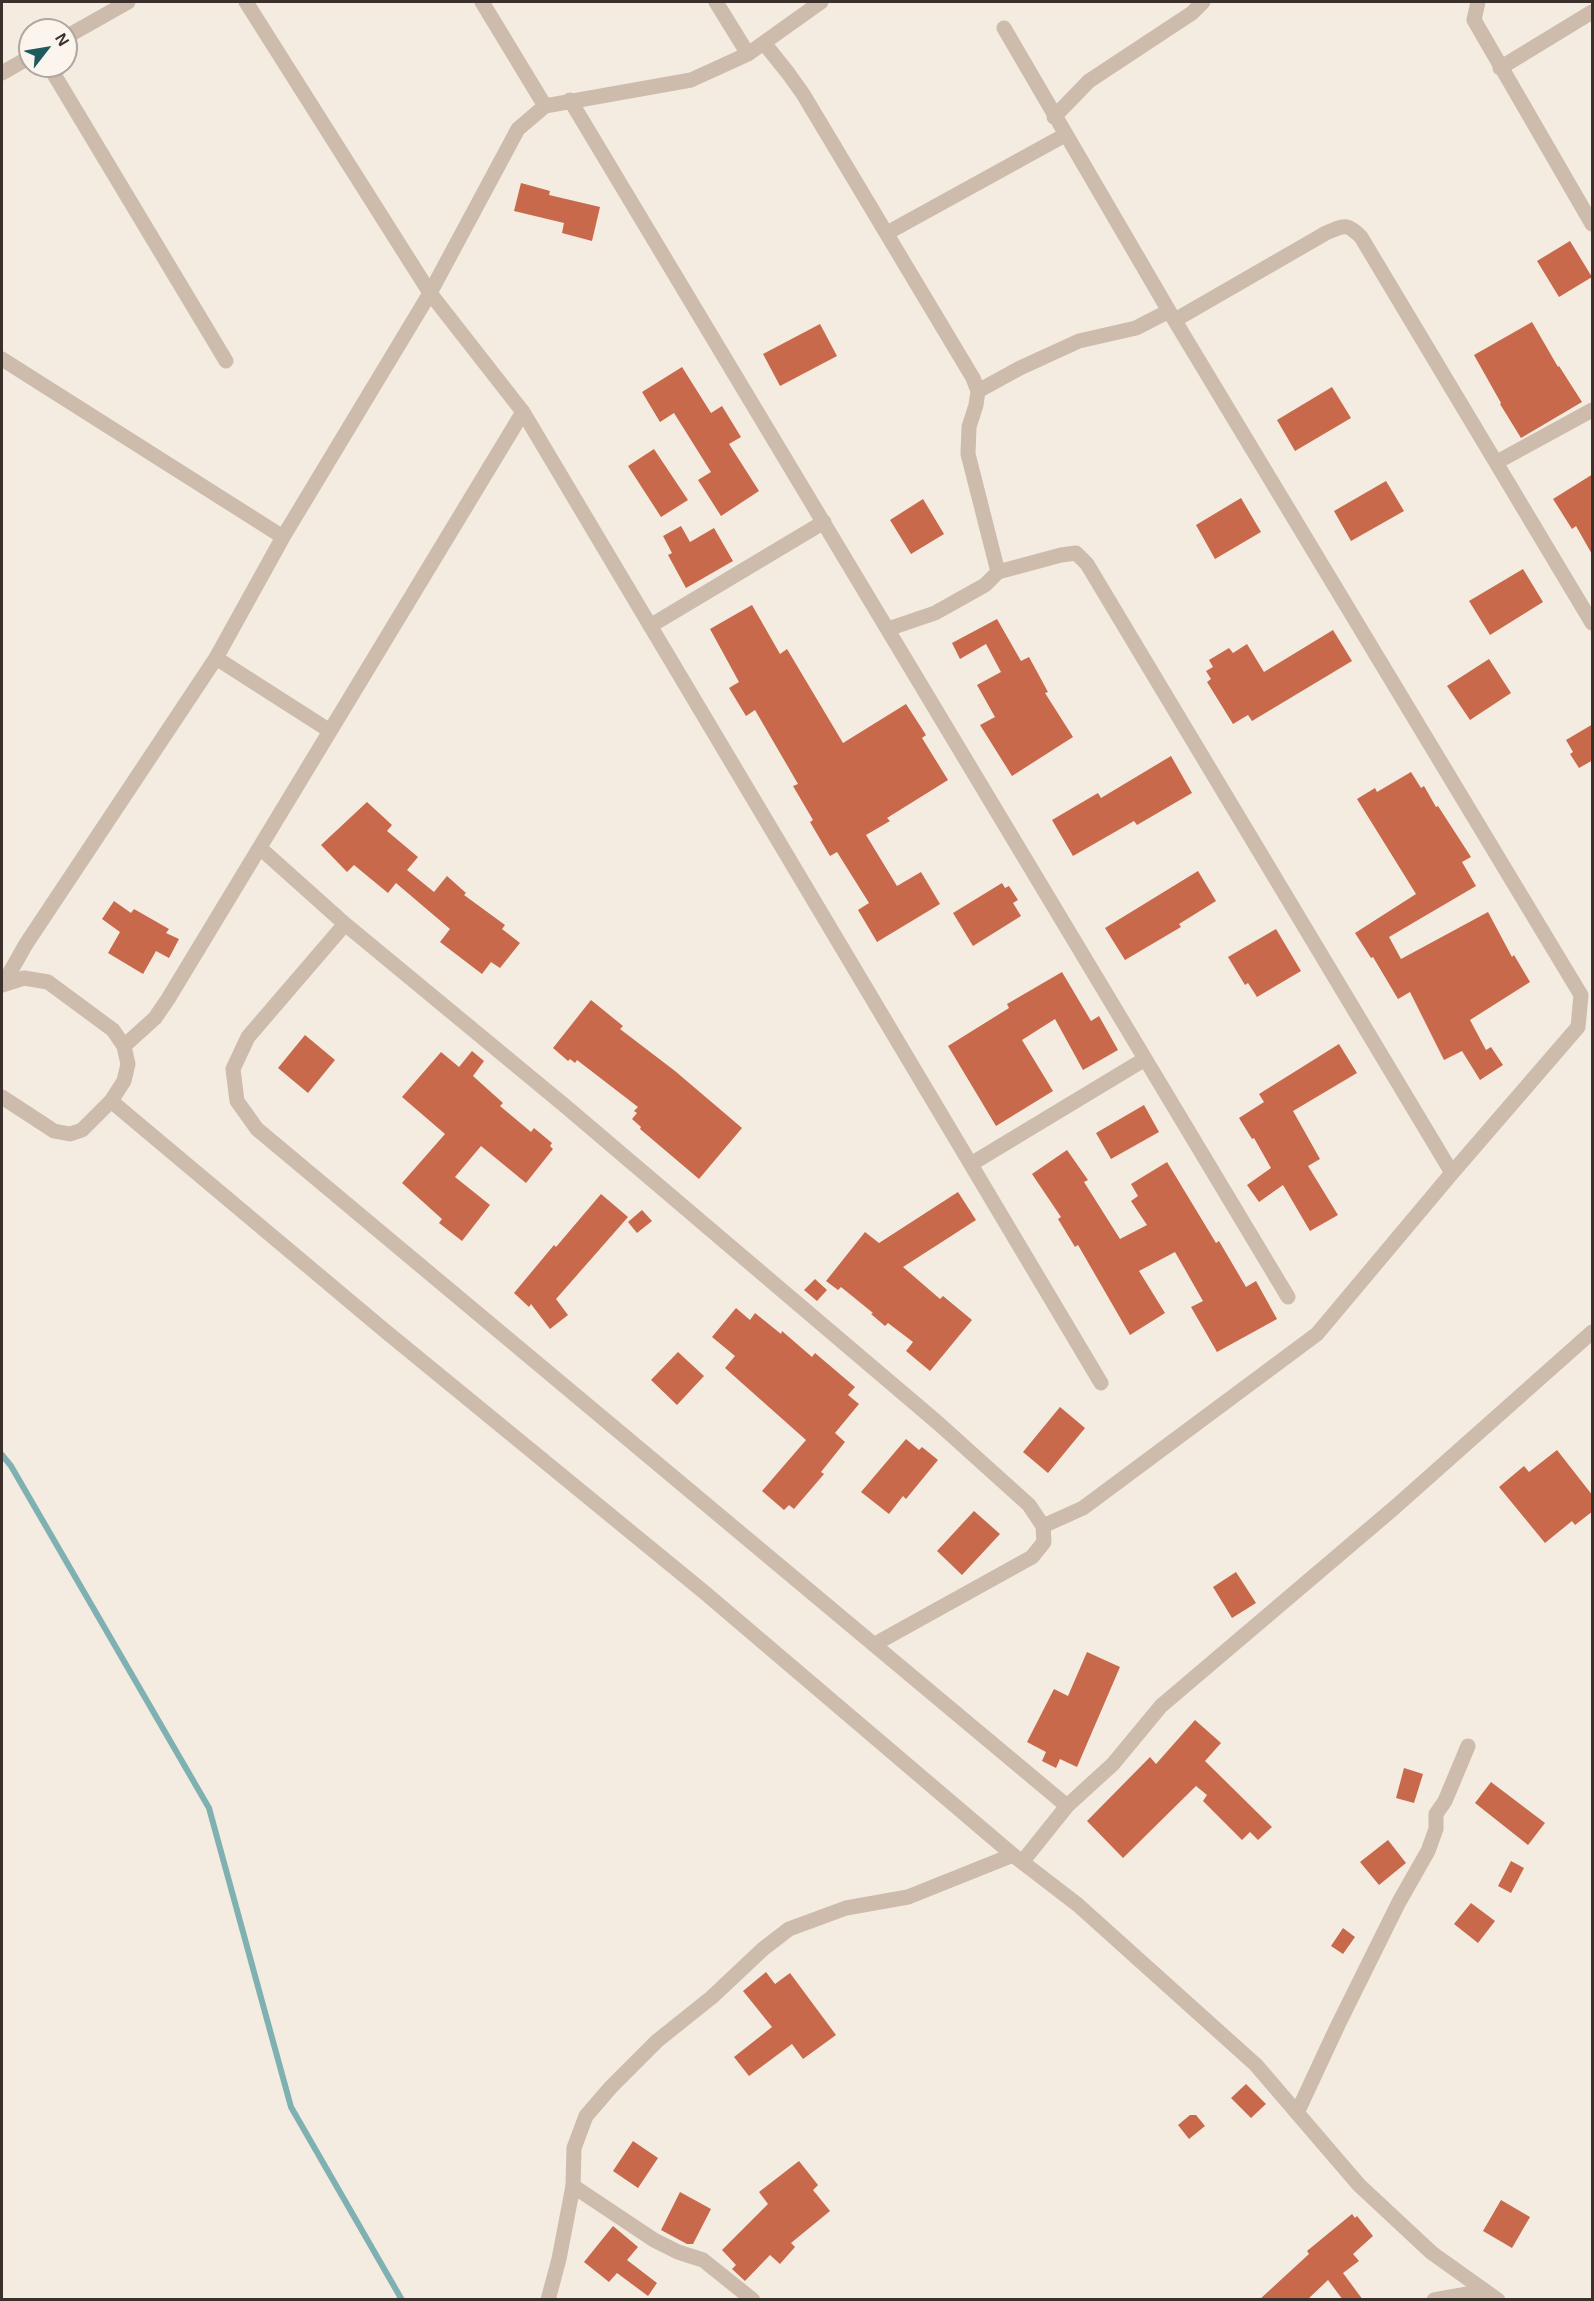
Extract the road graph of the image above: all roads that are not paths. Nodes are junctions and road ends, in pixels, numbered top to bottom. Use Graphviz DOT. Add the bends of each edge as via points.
graph roads {
  1 [pos="127,2"];
  2 [pos="246,2"];
  3 [pos="482,2"];
  4 [pos="716,2"];
  5 [pos="821,2"];
  6 [pos="1203,2"];
  7 [pos="1478,2"];
  8 [pos="1593,12"];
  9 [pos="1004,28"];
  10 [pos="78,30"];
  11 [pos="764,43"];
  12 [pos="748,54"];
  13 [pos="18,64"];
  14 [pos="1500,68"];
  15 [pos="2,73"];
  16 [pos="56,78"];
  17 [pos="570,100"];
  18 [pos="545,106"];
  19 [pos="1054,117"];
  20 [pos="1065,135"];
  21 [pos="1593,224"];
  22 [pos="887,233"];
  23 [pos="430,292"];
  24 [pos="1172,316"];
  25 [pos="2,358"];
  26 [pos="226,361"];
  27 [pos="978,391"];
  28 [pos="1593,410"];
  29 [pos="523,412"];
  30 [pos="1497,462"];
  31 [pos="824,522"];
  32 [pos="283,537"];
  33 [pos="998,572"];
  34 [pos="1593,623"];
  35 [pos="650,626"];
  36 [pos="888,629"];
  37 [pos="216,658"];
  38 [pos="330,731"];
  39 [pos="260,848"];
  40 [pos="345,924"];
  41 [pos="3,984"];
  42 [pos="124,1046"];
  43 [pos="1145,1059"];
  44 [pos="2,1096"];
  45 [pos="111,1101"];
  46 [pos="971,1164"];
  47 [pos="1452,1173"];
  48 [pos="1288,1297"];
  49 [pos="1593,1332"];
  50 [pos="1101,1383"];
  51 [pos="1043,1526"];
  52 [pos="875,1644"];
  53 [pos="1468,1746"];
  54 [pos="1067,1806"];
  55 [pos="1018,1858"];
  56 [pos="1297,2114"];
  57 [pos="573,2186"];
  58 [pos="1484,2290"];
  59 [pos="548,2300"];
  60 [pos="753,2300"];
  61 [pos="1434,2300"];
  62 [pos="1498,2300"];
  1 -- 10 [label="street"];
  2 -- 23 [label="street"];
  3 -- 18 [label="street"];
  4 -- 12 [label="street"];
  5 -- 11 [label="street"];
  6 -- 19 [label="street" via="1089,81"];
  7 -- 14 [label="street" via="1474,20"];
  8 -- 14 [label="street"];
  9 -- 19 [label="street"];
  11 -- 12 [label="street"];
  11 -- 22 [label="street" via="793,80"];
  12 -- 17 [label="street" via="691,80"];
  13 -- 15 [label="street"];
  14 -- 21 [label="street"];
  16 -- 26 [label="street"];
  17 -- 18 [label="street"];
  17 -- 31 [label="street"];
  18 -- 23 [label="street" via="518,129"];
  19 -- 20 [label="street"];
  20 -- 22 [label="street"];
  20 -- 24 [label="street"];
  22 -- 27 [label="street"];
  23 -- 29 [label="street"];
  23 -- 32 [label="street"];
  24 -- 27 [label="street" via="1079,342"];
  24 -- 30 [label="street" via="1326,233 1341,226 1352,227"];
  24 -- 47 [label="street" via="1581,994 1578,1027"];
  25 -- 32 [label="street"];
  27 -- 33 [label="street" via="969,427 968,454"];
  28 -- 30 [label="street"];
  29 -- 35 [label="street"];
  29 -- 38 [label="street"];
  30 -- 34 [label="street"];
  31 -- 35 [label="street"];
  31 -- 36 [label="street"];
  32 -- 37 [label="street"];
  33 -- 36 [label="street" via="985,585 935,613"];
  33 -- 47 [label="street" via="1076,553 1087,564"];
  35 -- 46 [label="street"];
  36 -- 43 [label="street"];
  37 -- 38 [label="street"];
  37 -- 41 [label="street"];
  38 -- 39 [label="street"];
  39 -- 40 [label="street"];
  39 -- 42 [label="street" via="155,1018"];
  40 -- 51 [label="street" via="929,1415 1029,1505"];
  40 -- 52 [label="street" via="248,1037 233,1070 237,1101 257,1129"];
  41 -- 42 [label="street" via="24,978 48,982 113,1030"];
  42 -- 45 [label="street" via="128,1064 124,1081"];
  43 -- 46 [label="street"];
  43 -- 48 [label="street"];
  44 -- 45 [label="street" via="54,1131 70,1134 82,1130"];
  45 -- 55 [label="street" via="704,1592"];
  46 -- 50 [label="street"];
  47 -- 51 [label="street" via="1317,1334 1083,1508"];
  49 -- 54 [label="street" via="1161,1706 1113,1764"];
  51 -- 52 [label="street" via="1044,1542 1032,1557"];
  52 -- 54 [label="street"];
  53 -- 56 [label="street" via="1436,1814 1436,1829 1428,1851"];
  54 -- 55 [label="street"];
  55 -- 56 [label="street" via="1078,1905 1229,2039"];
  55 -- 57 [label="street" via="908,1897 846,1908 789,1929 657,2041 586,2116 574,2148"];
  56 -- 58 [label="street" via="1359,2185 1432,2253"];
  57 -- 59 [label="street"];
  57 -- 60 [label="street" via="654,2240 703,2260"];
  58 -- 61 [label="street"];
  58 -- 62 [label="street"];
}
